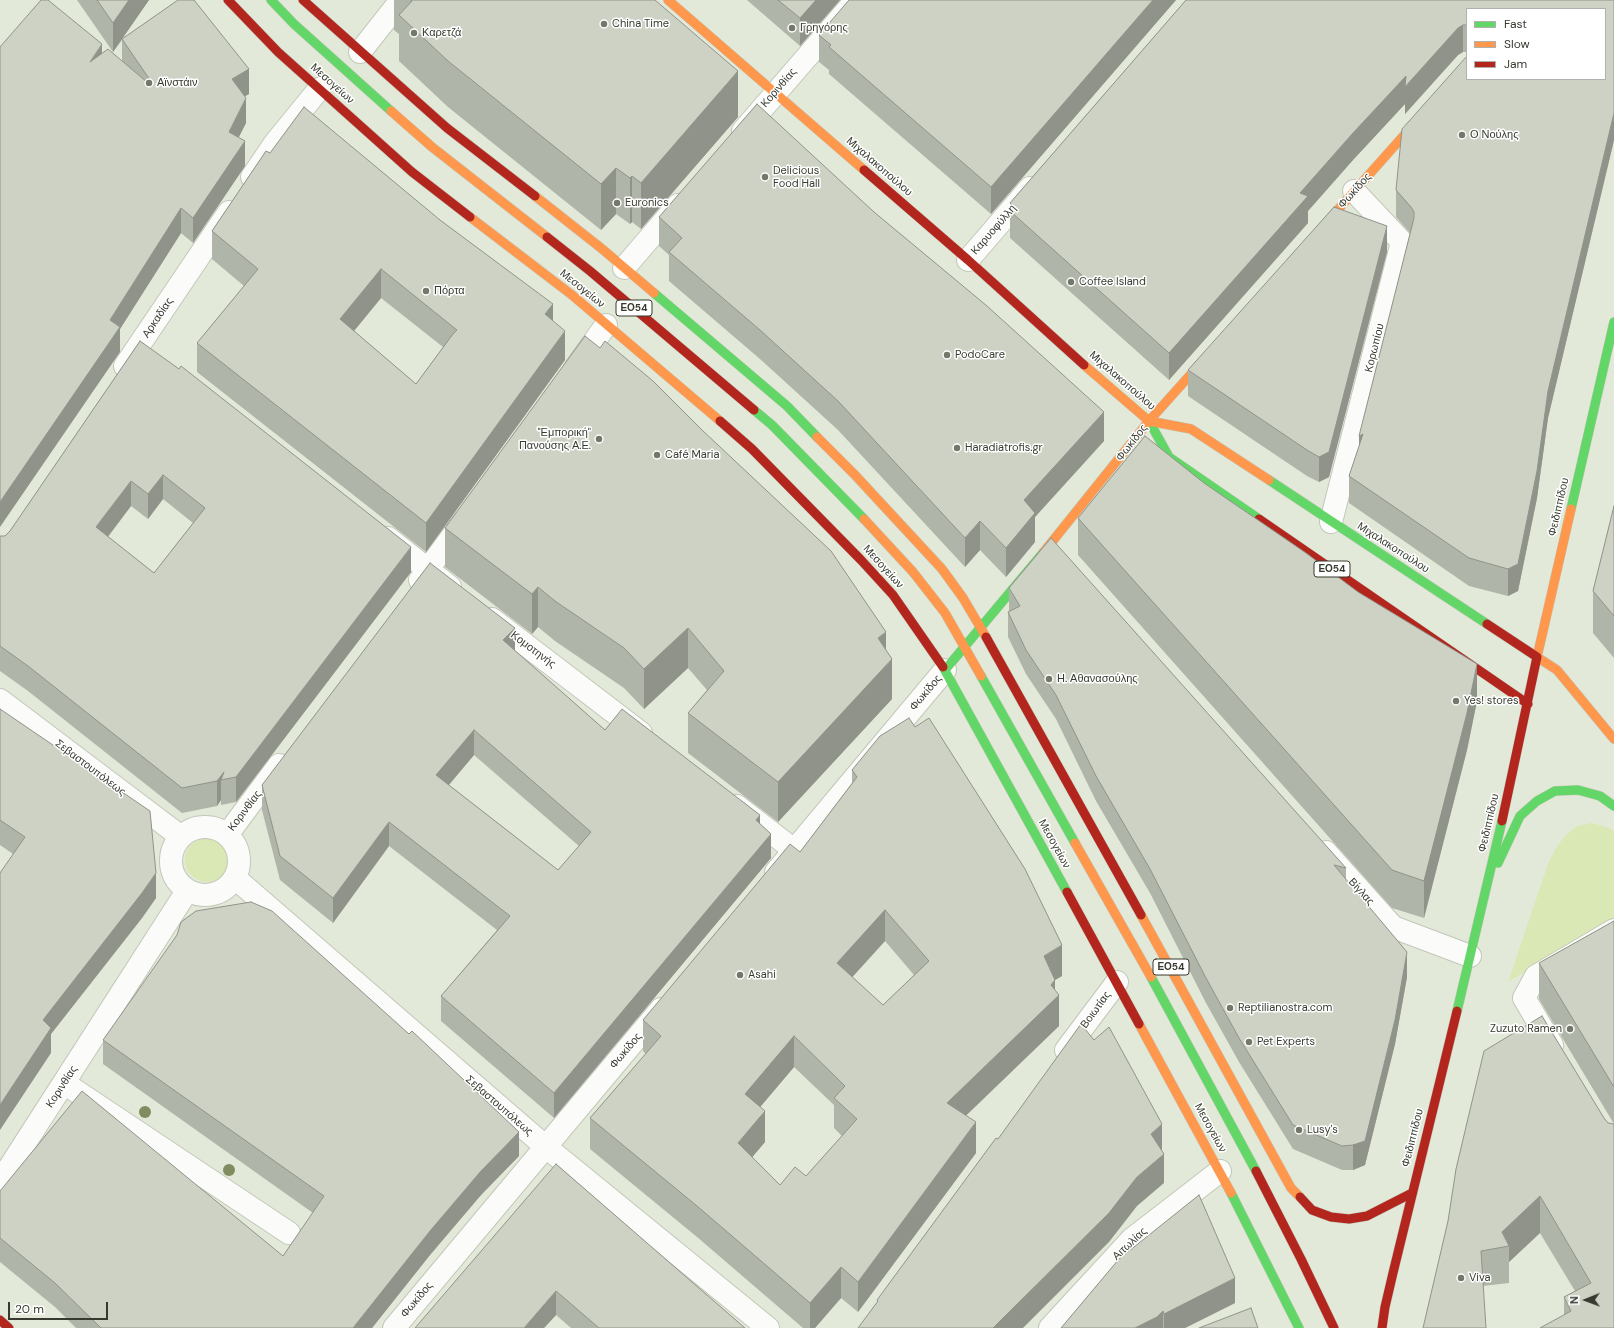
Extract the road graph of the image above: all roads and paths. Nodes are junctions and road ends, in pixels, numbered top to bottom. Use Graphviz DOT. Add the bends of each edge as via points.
graph roads {
  1 [pos="228,0"];
  2 [pos="271,0"];
  3 [pos="303,0"];
  4 [pos="402,0"];
  5 [pos="668,0"];
  6 [pos="856,0"];
  7 [pos="360,52"];
  8 [pos="319,89"];
  9 [pos="776,93"];
  10 [pos="1426,111"];
  11 [pos="729,147"];
  12 [pos="1042,175"];
  13 [pos="692,189"];
  14 [pos="1354,192"];
  15 [pos="1312,239"];
  16 [pos="968,260"];
  17 [pos="624,268"];
  18 [pos="1614,322"];
  19 [pos="606,325"];
  20 [pos="1216,347"];
  21 [pos="114,382"];
  22 [pos="564,383"];
  23 [pos="1149,421"];
  24 [pos="475,505"];
  25 [pos="1331,522"];
  26 [pos="372,526"];
  27 [pos="428,570"];
  28 [pos="409,595"];
  29 [pos="981,628"];
  30 [pos="965,646"];
  31 [pos="1538,657"];
  32 [pos="945,670"];
  33 [pos="0,700"];
  34 [pos="1528,704"];
  35 [pos="1614,739"];
  36 [pos="655,744"];
  37 [pos="289,753"];
  38 [pos="719,792"];
  39 [pos="1614,806"];
  40 [pos="227,835"];
  41 [pos="180,836"];
  42 [pos="1314,839"];
  43 [pos="794,850"];
  44 [pos="235,878"];
  45 [pos="764,886"];
  46 [pos="187,891"];
  47 [pos="1485,896"];
  48 [pos="1614,930"];
  49 [pos="1470,956"];
  50 [pos="1117,982"];
  51 [pos="672,995"];
  52 [pos="1561,1060"];
  53 [pos="1055,1065"];
  54 [pos="64,1083"];
  55 [pos="546,1147"];
  56 [pos="1220,1171"];
  57 [pos="0,1182"];
  58 [pos="1412,1193"];
  59 [pos="289,1233"];
  60 [pos="0,1320"];
  61 [pos="9,1328"];
  62 [pos="394,1328"];
  63 [pos="768,1328"];
  64 [pos="1050,1328"];
  65 [pos="1299,1328"];
  66 [pos="1334,1328"];
  67 [pos="1382,1328"];
  1 -- 8 [label="main road, Μεσογείων / ΕΟ54" via="278,52"];
  2 -- 30 [label="main road, Μεσογείων / ΕΟ54" via="294,24 432,147 590,271 772,424 913,572 946,613"];
  3 -- 7 [label="main road, ΕΟ54"];
  4 -- 7 [label="street"];
  5 -- 9 [label="main road, Μιχαλακοπούλου / ΕΟ54"];
  6 -- 9 [label="street, Κορινθίας"];
  7 -- 17 [label="main road, ΕΟ54" via="447,128"];
  8 -- 19 [label="main road, Μεσογείων / ΕΟ54" via="412,172 572,295"];
  8 -- 21 [label="street, Αρκαδίας" via="275,143 147,348"];
  9 -- 11 [label="street, Κορινθίας"];
  9 -- 16 [label="main road, Μιχαλακοπούλου / ΕΟ54"];
  10 -- 14 [label="main road, Φωκίδος"];
  12 -- 16 [label="street, Καρυοφύλλη"];
  13 -- 17 [label="street"];
  14 -- 15 [label="main road, Φωκίδος"];
  14 -- 25 [label="street, Κορωπίου" via="1402,242"];
  16 -- 23 [label="main road, Μιχαλακοπούλου / ΕΟ54"];
  17 -- 29 [label="main road, ΕΟ54" via="792,411 942,569"];
  18 -- 31 [label="main road, Φειδιππίδου"];
  19 -- 22 [label="street"];
  19 -- 32 [label="main road, Μεσογείων / ΕΟ54" via="752,449 893,595"];
  20 -- 23 [label="main road, Φωκίδος"];
  23 -- 25 [label="main road, Μιχαλακοπούλου / ΕΟ54" via="1191,429"];
  23 -- 29 [label="main road, Φωκίδος" via="1056,549"];
  23 -- 34 [label="main road, ΕΟ54" via="1169,457"];
  24 -- 27 [label="street"];
  25 -- 31 [label="main road, Μιχαλακοπούλου / ΕΟ54"];
  26 -- 27 [label="street, Κομοτηνής"];
  27 -- 28 [label="street"];
  27 -- 36 [label="street, Κομοτηνής"];
  29 -- 30 [label="main road, Φωκίδος"];
  29 -- 58 [label="main road, ΕΟ54" via="1165,956 1291,1188 1312,1210 1349,1220 1367,1216"];
  30 -- 32 [label="main road, Φωκίδος"];
  30 -- 66 [label="main road, Μεσογείων / ΕΟ54" via="1248,1156"];
  31 -- 34 [label="main road, Φειδιππίδου"];
  31 -- 35 [label="main road, Μιχαλακοπούλου" via="1557,670"];
  32 -- 43 [label="street, Φωκίδος"];
  32 -- 50 [label="main road, Μεσογείων / ΕΟ54"];
  33 -- 41 [label="street, Σεβαστουπόλεως"];
  34 -- 47 [label="main road, Φειδιππίδου"];
  37 -- 40 [label="street, Κορινθίας"];
  38 -- 43 [label="street"];
  39 -- 47 [label="main road" via="1600,796 1578,790 1555,791 1537,801 1520,816"];
  40 -- 41 [label="street" via="216,828 203,826 191,829"];
  40 -- 44 [label="street" via="238,855"];
  41 -- 46 [label="street" via="172,850 170,865 176,880"];
  42 -- 49 [label="street, Βίγλας" via="1393,928"];
  43 -- 45 [label="street, Φωκίδος"];
  44 -- 46 [label="street" via="228,887 208,895 197,895"];
  44 -- 55 [label="street, Σεβαστουπόλεως"];
  46 -- 54 [label="street, Κορινθίας"];
  47 -- 49 [label="main road, Φειδιππίδου"];
  48 -- 52 [label="street" via="1536,976 1524,998"];
  49 -- 58 [label="main road, Φειδιππίδου"];
  50 -- 53 [label="street, Βοιωτίας"];
  50 -- 56 [label="main road, Μεσογείων / ΕΟ54"];
  51 -- 55 [label="street, Φωκίδος"];
  54 -- 57 [label="street, Κορινθίας"];
  54 -- 59 [label="street"];
  55 -- 62 [label="street, Φωκίδος"];
  55 -- 63 [label="street, Σεβαστουπόλεως"];
  56 -- 64 [label="street, Αιτωλίας" via="1132,1239"];
  56 -- 65 [label="main road, Μεσογείων / ΕΟ54"];
  58 -- 67 [label="main road, Φειδιππίδου"];
  60 -- 61 [label="main road"];
}
